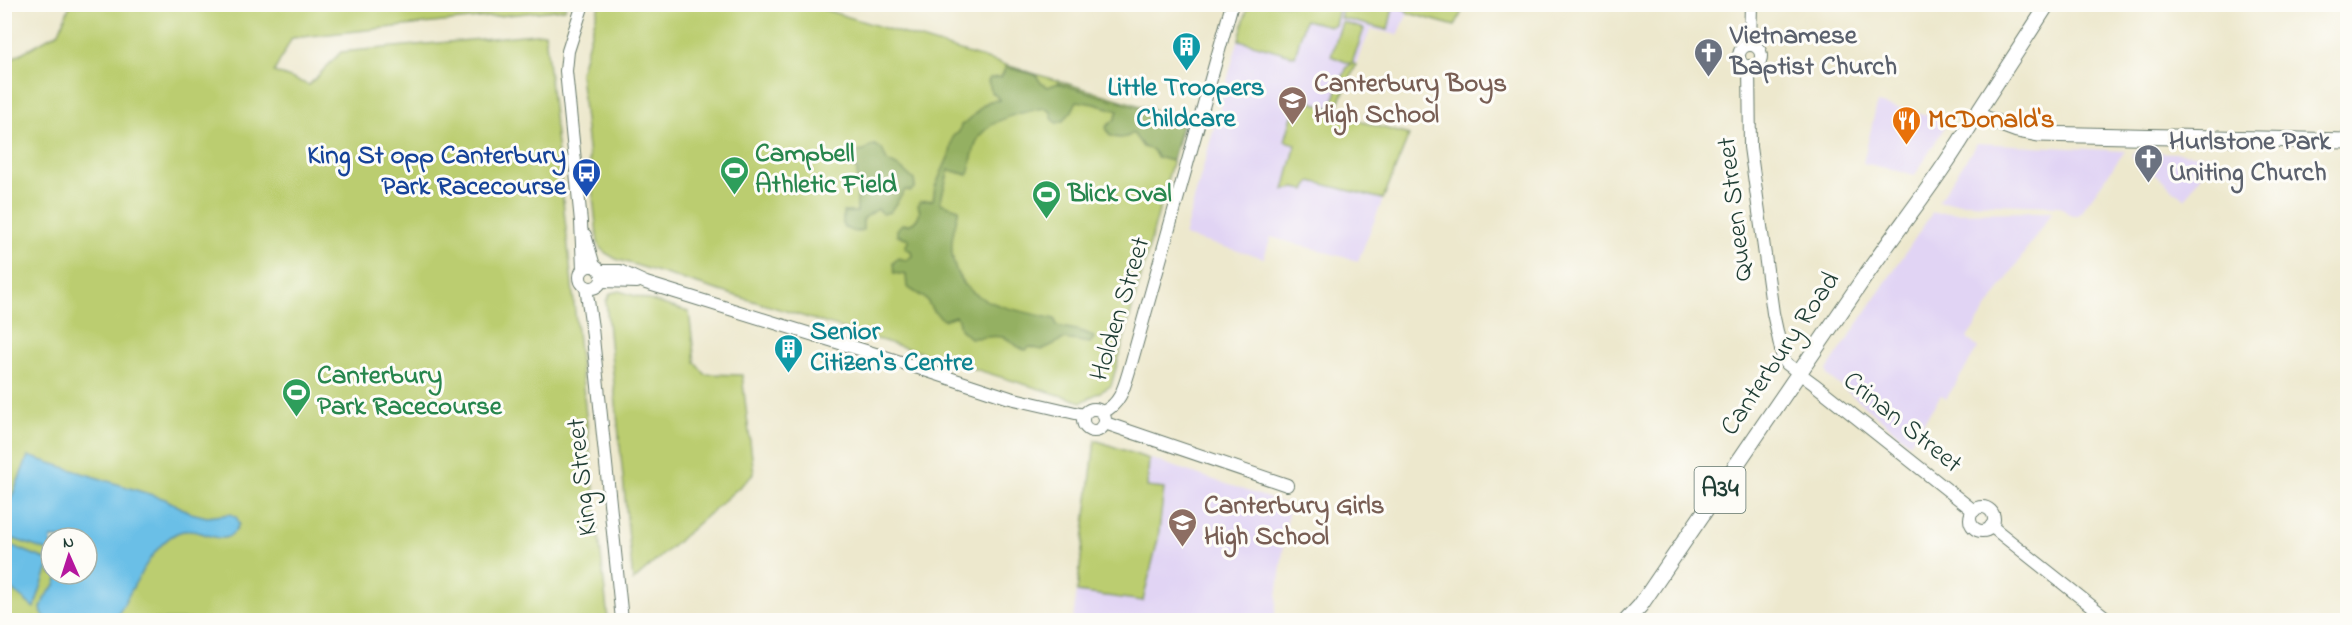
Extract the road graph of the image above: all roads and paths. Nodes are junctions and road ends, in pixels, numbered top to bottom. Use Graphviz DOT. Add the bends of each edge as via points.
graph roads {
  1 [pos="583,4"];
  2 [pos="1232,4"];
  3 [pos="1751,4"];
  4 [pos="2048,4"];
  5 [pos="1976,115"];
  6 [pos="2348,141"];
  7 [pos="593,277"];
  8 [pos="1800,373"];
  9 [pos="1084,415"];
  10 [pos="1104,417"];
  11 [pos="1287,485"];
  12 [pos="622,621"];
  13 [pos="1627,621"];
  14 [pos="2109,621"];
  1 -- 7 [label="street, King Street" via="566,71 581,222"];
  2 -- 10 [label="street, Holden Street" via="1129,372 1119,398"];
  3 -- 8 [label="street, Queen Street" via="1750,45 1758,48 1761,56 1755,65 1749,66 1750,147 1783,359"];
  4 -- 5 [label="main road"];
  5 -- 6 [label="highway" via="2038,134"];
  5 -- 8 [label="highway, Canterbury Road / A34"];
  7 -- 9 [label="street" via="646,283 1010,398"];
  7 -- 12 [label="street, King Street" via="592,328"];
  8 -- 13 [label="highway, Canterbury Road / A34"];
  8 -- 14 [label="street, Crinan Street" via="1974,511 1983,507 1989,510 1994,517 1991,526"];
  9 -- 10 [label="street" via="1093,409"];
  9 -- 10 [label="street" via="1083,422 1090,431 1100,430"];
  10 -- 11 [label="street"];
}
